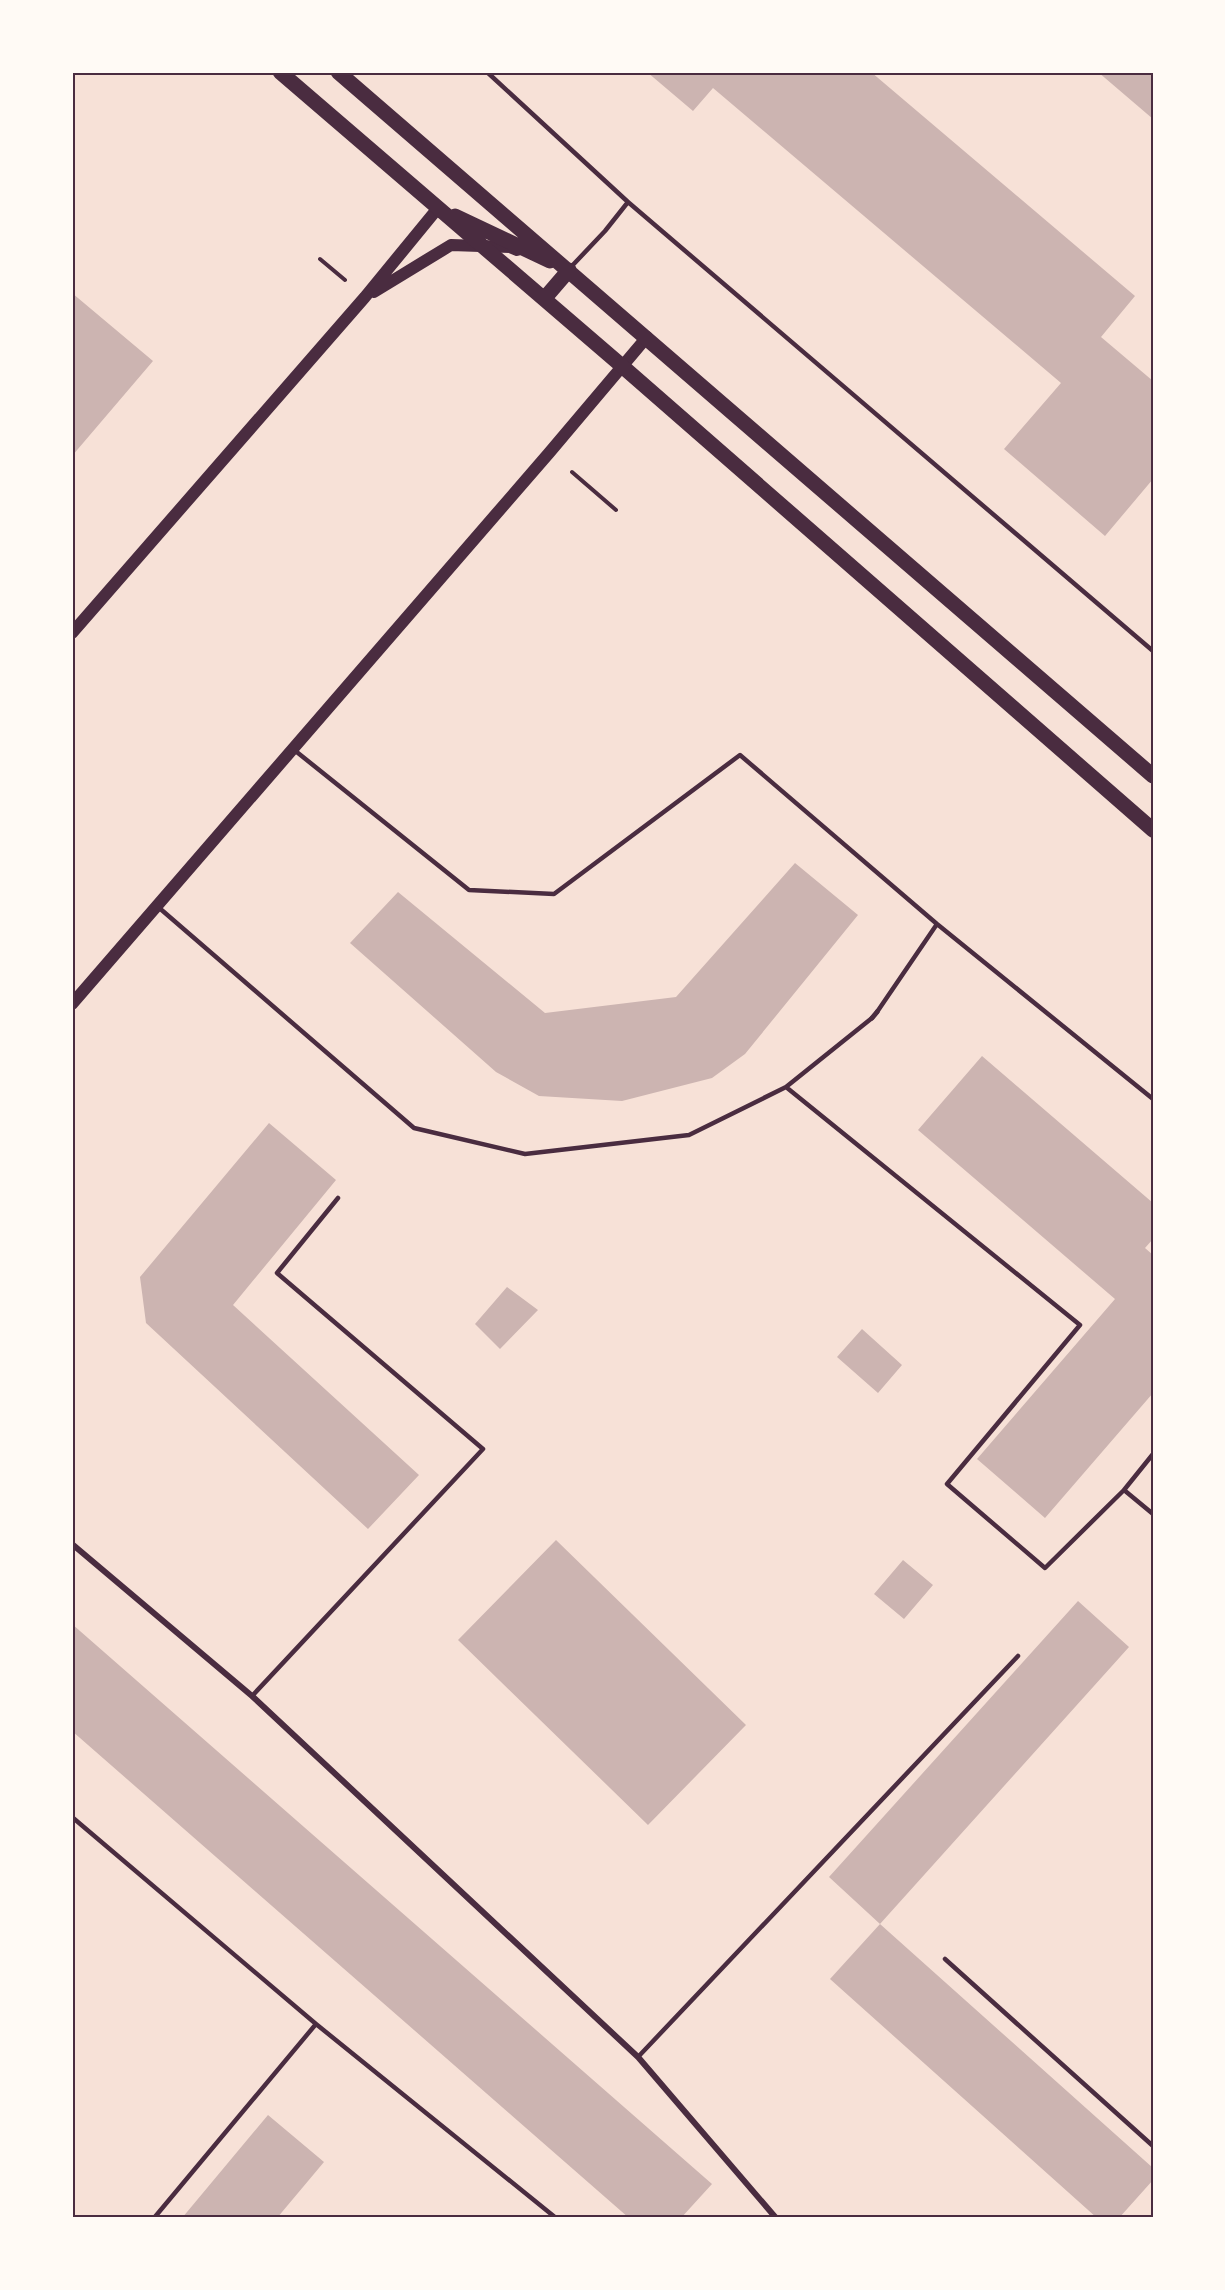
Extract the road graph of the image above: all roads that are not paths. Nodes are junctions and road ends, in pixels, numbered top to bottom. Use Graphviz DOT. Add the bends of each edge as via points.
graph roads {
  1 [pos="280,72"];
  2 [pos="338,72"];
  3 [pos="487,72"];
  4 [pos="628,202"];
  5 [pos="438,208"];
  6 [pos="482,246"];
  7 [pos="569,270"];
  8 [pos="365,297"];
  9 [pos="544,299"];
  10 [pos="647,337"];
  11 [pos="622,366"];
  12 [pos="72,633"];
  13 [pos="1153,651"];
  14 [pos="293,749"];
  15 [pos="1153,776"];
  16 [pos="1153,830"];
  17 [pos="157,906"];
  18 [pos="937,924"];
  19 [pos="72,1004"];
  20 [pos="877,1012"];
  21 [pos="872,1018"];
  22 [pos="786,1088"];
  23 [pos="1153,1099"];
  24 [pos="338,1198"];
  25 [pos="1153,1454"];
  26 [pos="1124,1490"];
  27 [pos="1153,1514"];
  28 [pos="72,1544"];
  29 [pos="1018,1656"];
  30 [pos="252,1696"];
  31 [pos="72,1817"];
  32 [pos="945,1959"];
  33 [pos="316,2024"];
  34 [pos="638,2057"];
  35 [pos="1153,2146"];
  36 [pos="154,2218"];
  37 [pos="556,2218"];
  38 [pos="776,2218"];
  1 -- 5 [label="main road"];
  2 -- 7 [label="main road"];
  3 -- 4 [label="lane"];
  4 -- 7 [label="lane"];
  4 -- 13 [label="lane"];
  5 -- 6 [label="main road"];
  5 -- 7 [label="main road"];
  5 -- 8 [label="main road"];
  6 -- 7 [label="main road" via="510,247"];
  6 -- 8 [label="main road" via="451,245"];
  6 -- 9 [label="main road"];
  7 -- 9 [label="main road"];
  7 -- 10 [label="main road"];
  8 -- 12 [label="main road"];
  9 -- 11 [label="main road"];
  10 -- 11 [label="main road"];
  10 -- 15 [label="main road"];
  11 -- 14 [label="main road"];
  11 -- 16 [label="main road"];
  14 -- 17 [label="main road"];
  14 -- 18 [label="lane" via="469,890 554,894 740,755"];
  17 -- 19 [label="main road"];
  17 -- 22 [label="lane" via="414,1128 525,1154 689,1134"];
  18 -- 20 [label="lane"];
  18 -- 23 [label="lane"];
  20 -- 21 [label="street"];
  21 -- 22 [label="lane"];
  22 -- 26 [label="lane" via="1080,1325 947,1484 1045,1568"];
  24 -- 30 [label="lane" via="277,1273 483,1449"];
  25 -- 26 [label="lane"];
  26 -- 27 [label="lane"];
  28 -- 30 [label="street"];
  29 -- 34 [label="lane"];
  30 -- 34 [label="street"];
  31 -- 33 [label="lane"];
  32 -- 35 [label="lane"];
  33 -- 36 [label="lane"];
  33 -- 37 [label="lane"];
  34 -- 38 [label="street"];
}
